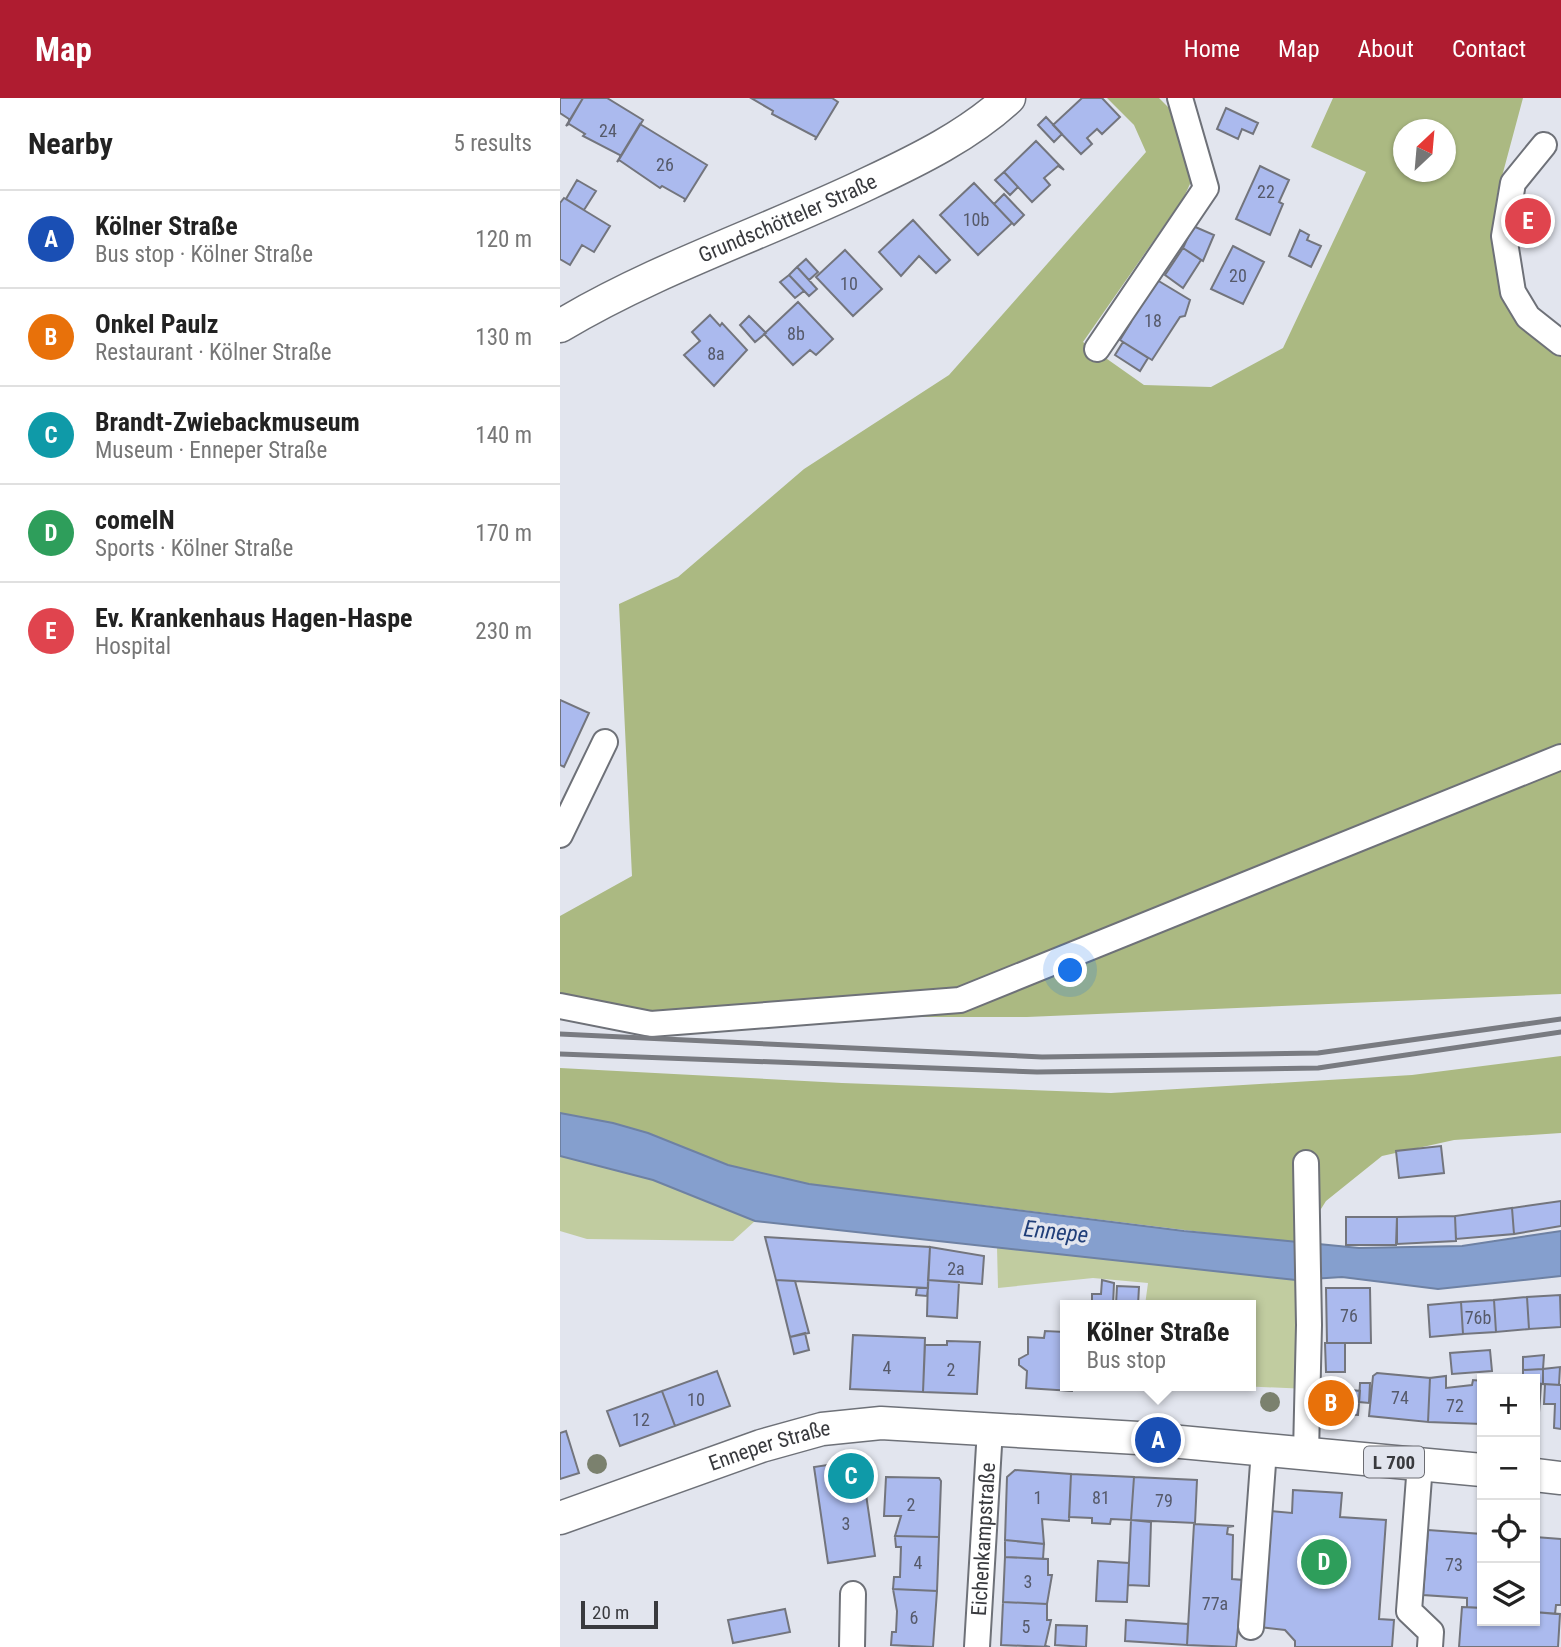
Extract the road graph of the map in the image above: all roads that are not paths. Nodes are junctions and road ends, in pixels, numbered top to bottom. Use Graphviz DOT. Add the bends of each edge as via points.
graph roads {
  1 [pos="1009,98"];
  2 [pos="1180,98"];
  3 [pos="1544,145"];
  4 [pos="560,326"];
  5 [pos="1561,343"];
  6 [pos="1097,349"];
  7 [pos="605,742"];
  8 [pos="1561,757"];
  9 [pos="560,835"];
  10 [pos="560,1006"];
  11 [pos="1306,1163"];
  12 [pos="990,1429"];
  13 [pos="1264,1450"];
  14 [pos="1306,1453"];
  15 [pos="1420,1464"];
  16 [pos="1477,1470"];
  17 [pos="1540,1476"];
  18 [pos="1561,1478"];
  19 [pos="560,1518"];
  20 [pos="853,1594"];
  21 [pos="1251,1628"];
  22 [pos="852,1647"];
  23 [pos="977,1647"];
  24 [pos="1430,1647"];
  1 -- 4 [label="main road, Grundschötteler Straße" via="965,132 909,164 610,296"];
  2 -- 6 [label="street" via="1206,188"];
  3 -- 5 [label="street" via="1513,183 1504,236 1513,292 1528,317"];
  7 -- 9 [label="street"];
  8 -- 10 [label="street" via="960,1000 652,1024"];
  11 -- 14 [label="street"];
  12 -- 13 [label="main road, L 700"];
  12 -- 19 [label="main road, Enneper Straße / L 700" via="881,1423 822,1429 761,1446"];
  12 -- 23 [label="street, Eichenkampstraße"];
  13 -- 14 [label="main road, L 700"];
  13 -- 21 [label="street"];
  14 -- 15 [label="main road, L 700"];
  15 -- 16 [label="main road, L 700"];
  15 -- 24 [label="street" via="1409,1611 1431,1632"];
  17 -- 18 [label="main road"];
  20 -- 22 [label="street"];
}
